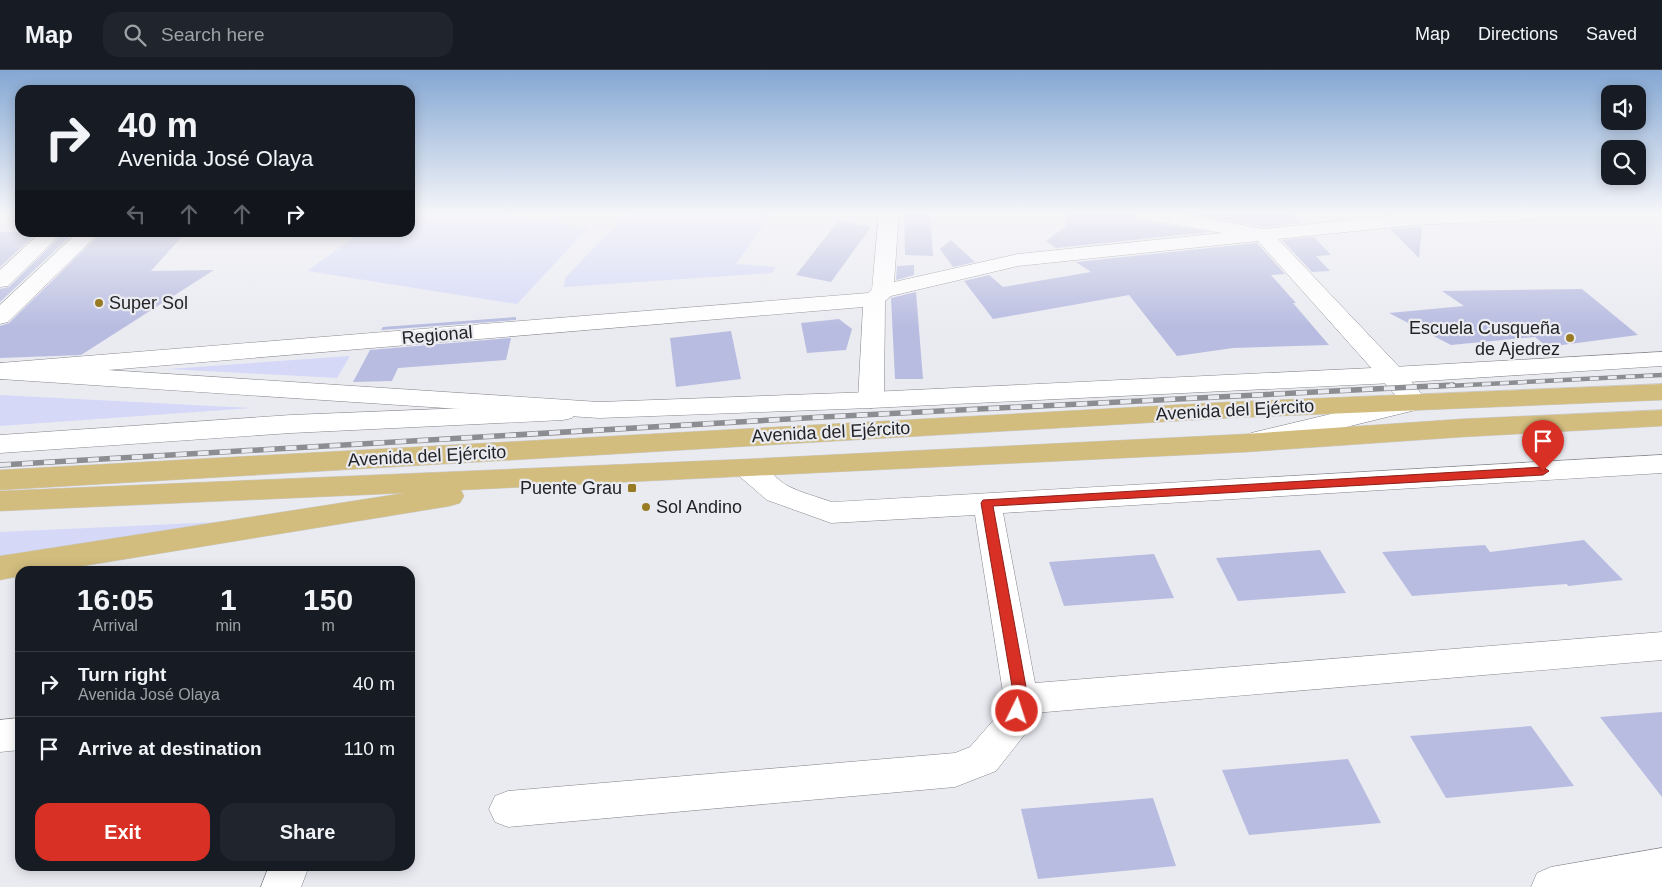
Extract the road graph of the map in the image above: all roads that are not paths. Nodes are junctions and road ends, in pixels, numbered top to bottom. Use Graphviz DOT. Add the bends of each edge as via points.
graph roads {
  1 [pos="32,251"];
  2 [pos="70,251"];
  3 [pos="884,251"];
  4 [pos="1101,251"];
  5 [pos="1278,251"];
  6 [pos="0,281"];
  7 [pos="878,295"];
  8 [pos="0,317"];
  9 [pos="1662,359"];
  10 [pos="0,371"];
  11 [pos="1393,375"];
  12 [pos="1662,392"];
  13 [pos="870,400"];
  14 [pos="1415,402"];
  15 [pos="599,410"];
  16 [pos="1662,418"];
  17 [pos="1246,443"];
  18 [pos="0,444"];
  19 [pos="1662,464"];
  20 [pos="748,468"];
  21 [pos="582,474"];
  22 [pos="0,480"];
  23 [pos="0,501"];
  24 [pos="987,503"];
  25 [pos="0,568"];
  26 [pos="1662,646"];
  27 [pos="1021,698"];
  28 [pos="15,734"];
  29 [pos="0,736"];
  30 [pos="508,809"];
  31 [pos="1662,868"];
  32 [pos="287,871"];
  33 [pos="281,887"];
  34 [pos="1551,887"];
  1 -- 6 [label="street"];
  2 -- 8 [label="street"];
  3 -- 7 [label="street"];
  4 -- 7 [label="street, Regional" via="1018,260"];
  5 -- 11 [label="street"];
  7 -- 10 [label="street, Regional"];
  7 -- 13 [label="street"];
  9 -- 11 [label="street, Avenida del Ejército"];
  10 -- 15 [label="street"];
  11 -- 13 [label="street, Avenida del Ejército"];
  11 -- 14 [label="street"];
  12 -- 14 [label="main road, Avenida del Ejército"];
  13 -- 15 [label="street, Avenida del Ejército"];
  14 -- 17 [label="street"];
  14 -- 22 [label="main road, Avenida del Ejército"];
  15 -- 18 [label="street, Avenida del Ejército" via="292,424"];
  16 -- 17 [label="main road, Avenida del Ejército"];
  17 -- 20 [label="main road, Avenida del Ejército"];
  19 -- 24 [label="street"];
  20 -- 21 [label="main road, Avenida del Ejército"];
  20 -- 24 [label="street" via="777,493 831,513"];
  21 -- 23 [label="main road, Avenida del Ejército"];
  21 -- 25 [label="main road"];
  24 -- 27 [label="street"];
  26 -- 27 [label="street"];
  27 -- 30 [label="street" via="1013,723 983,760 955,770"];
  28 -- 29 [label="street"];
  31 -- 34 [label="street"];
  32 -- 33 [label="street"];
}
